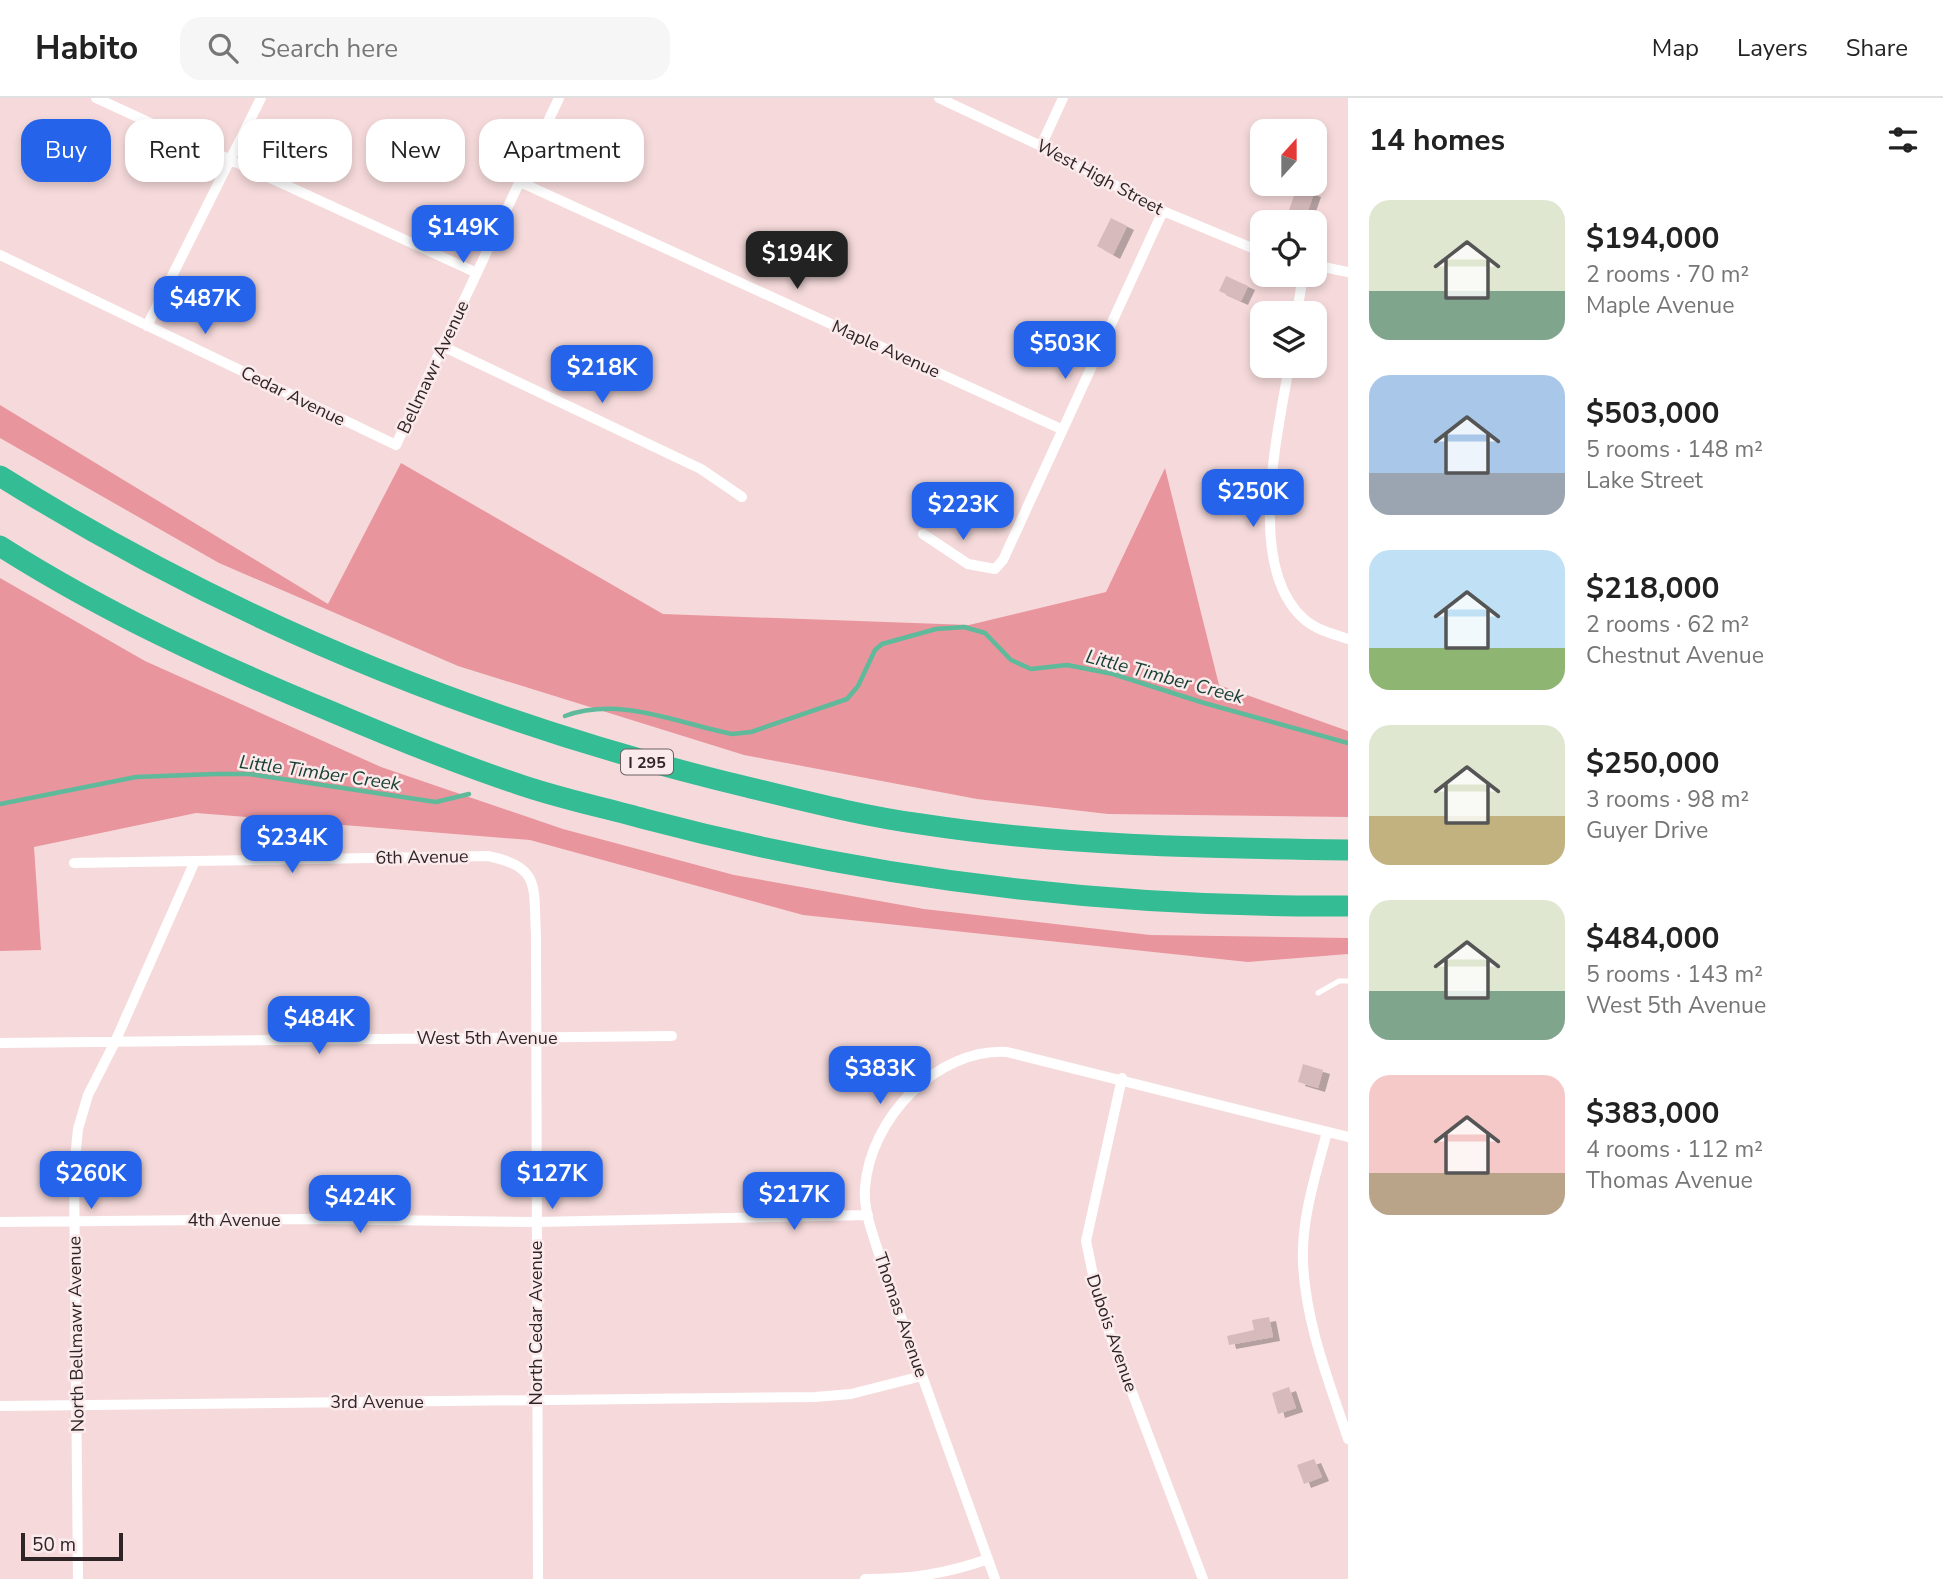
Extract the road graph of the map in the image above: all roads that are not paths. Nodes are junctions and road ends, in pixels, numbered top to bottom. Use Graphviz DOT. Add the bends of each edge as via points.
graph roads {
  1 [pos="96,98"];
  2 [pos="261,98"];
  3 [pos="545,98"];
  4 [pos="939,98"];
  5 [pos="1063,98"];
  6 [pos="557,101"];
  7 [pos="549,119"];
  8 [pos="1041,146"];
  9 [pos="230,160"];
  10 [pos="520,182"];
  11 [pos="1163,211"];
  12 [pos="1250,247"];
  13 [pos="0,255"];
  14 [pos="1327,268"];
  15 [pos="1348,272"];
  16 [pos="477,273"];
  17 [pos="147,326"];
  18 [pos="442,346"];
  19 [pos="1287,378"];
  20 [pos="1060,429"];
  21 [pos="396,445"];
  22 [pos="0,476"];
  23 [pos="742,497"];
  24 [pos="923,534"];
  25 [pos="0,546"];
  26 [pos="1348,639"];
  27 [pos="1348,850"];
  28 [pos="195,861"];
  29 [pos="74,863"];
  30 [pos="518,864"];
  31 [pos="1348,906"];
  32 [pos="1348,981"];
  33 [pos="1318,993"];
  34 [pos="672,1036"];
  35 [pos="537,1038"];
  36 [pos="115,1042"];
  37 [pos="0,1043"];
  38 [pos="1122,1079"];
  39 [pos="1327,1132"];
  40 [pos="1348,1137"];
  41 [pos="868,1215"];
  42 [pos="75,1221"];
  43 [pos="0,1222"];
  44 [pos="536,1222"];
  45 [pos="922,1377"];
  46 [pos="536,1401"];
  47 [pos="0,1405"];
  48 [pos="78,1405"];
  49 [pos="1348,1439"];
  50 [pos="988,1559"];
  51 [pos="78,1579"];
  52 [pos="538,1579"];
  53 [pos="865,1579"];
  54 [pos="995,1579"];
  55 [pos="1203,1579"];
  1 -- 9 [label="street"];
  2 -- 9 [label="street"];
  3 -- 6 [label="street"];
  4 -- 8 [label="street, West High Street"];
  5 -- 8 [label="street"];
  6 -- 7 [label="street, Bellmawr Avenue"];
  8 -- 11 [label="street, West High Street"];
  9 -- 16 [label="street"];
  9 -- 17 [label="street"];
  10 -- 16 [label="street, Bellmawr Avenue"];
  10 -- 20 [label="street, Maple Avenue"];
  11 -- 12 [label="street, West High Street"];
  11 -- 20 [label="street"];
  13 -- 17 [label="street, Cedar Avenue"];
  14 -- 15 [label="street"];
  16 -- 18 [label="street, Bellmawr Avenue"];
  17 -- 21 [label="street, Cedar Avenue"];
  18 -- 21 [label="street, Bellmawr Avenue"];
  18 -- 23 [label="street" via="701,470"];
  19 -- 26 [label="street" via="1275,454 1271,552 1296,612 1307,622"];
  20 -- 24 [label="street" via="1003,561 995,569 968,564"];
  22 -- 27 [label="highway, I 295" via="142,560 257,617 381,671 604,751 821,805 920,824 1053,841 1149,847"];
  25 -- 31 [label="highway" via="136,624 283,692 518,784 659,822 849,865 1055,894 1241,907"];
  28 -- 29 [label="street, 6th Avenue"];
  28 -- 30 [label="street, 6th Avenue" via="488,856"];
  28 -- 36 [label="street, North Bellmawr Avenue"];
  30 -- 35 [label="street, North Cedar Avenue" via="527,870 533,887"];
  32 -- 33 [label="lane"];
  34 -- 35 [label="street, West 5th Avenue"];
  35 -- 36 [label="street, West 5th Avenue"];
  35 -- 44 [label="street, North Cedar Avenue"];
  36 -- 37 [label="street, West 5th Avenue"];
  36 -- 42 [label="street, North Bellmawr Avenue" via="88,1095 78,1129"];
  38 -- 39 [label="street, Thomas Avenue"];
  38 -- 41 [label="street, Thomas Avenue" via="989,1051 937,1071 917,1086 884,1128 865,1188"];
  38 -- 55 [label="street, Dubois Avenue" via="1086,1241 1100,1308"];
  39 -- 40 [label="street, Thomas Avenue"];
  39 -- 49 [label="street" via="1310,1201 1303,1261 1311,1329"];
  41 -- 44 [label="street, 4th Avenue"];
  41 -- 45 [label="street, Thomas Avenue"];
  42 -- 43 [label="street, 4th Avenue"];
  42 -- 44 [label="street, 4th Avenue"];
  42 -- 48 [label="street, North Bellmawr Avenue"];
  44 -- 46 [label="street, North Cedar Avenue"];
  45 -- 46 [label="street, 3rd Avenue" via="851,1394"];
  45 -- 50 [label="street, Thomas Avenue"];
  46 -- 48 [label="street, 3rd Avenue"];
  46 -- 52 [label="street, North Cedar Avenue"];
  47 -- 48 [label="street, 3rd Avenue"];
  48 -- 51 [label="street, North Bellmawr Avenue"];
  50 -- 53 [label="street" via="915,1579"];
  50 -- 54 [label="street, Thomas Avenue"];
}
